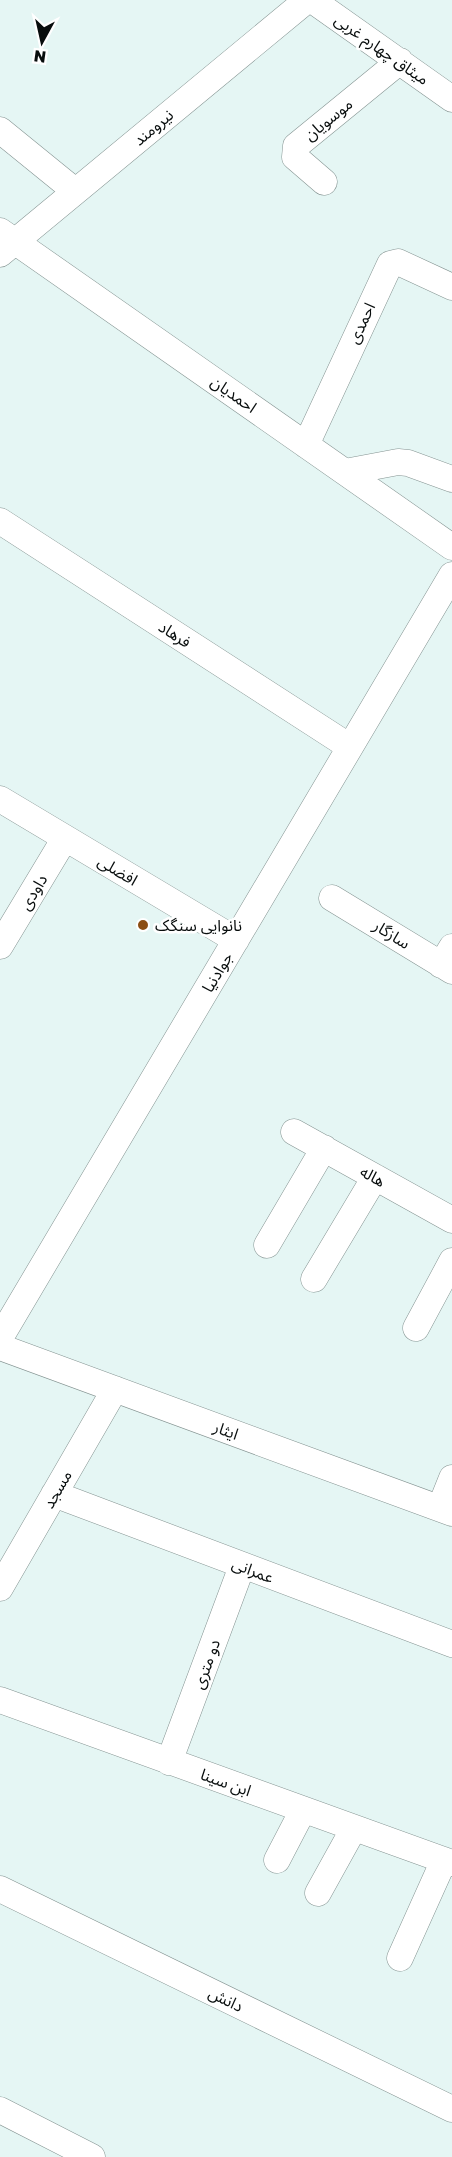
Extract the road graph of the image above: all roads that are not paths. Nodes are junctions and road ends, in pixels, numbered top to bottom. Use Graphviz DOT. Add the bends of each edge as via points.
graph roads {
  1 [pos="307,0"];
  2 [pos="312,0"];
  3 [pos="400,61"];
  4 [pos="452,99"];
  5 [pos="0,130"];
  6 [pos="324,182"];
  7 [pos="75,191"];
  8 [pos="5,242"];
  9 [pos="452,287"];
  10 [pos="306,445"];
  11 [pos="345,472"];
  12 [pos="452,479"];
  13 [pos="0,521"];
  14 [pos="452,547"];
  15 [pos="452,575"];
  16 [pos="350,747"];
  17 [pos="0,799"];
  18 [pos="65,838"];
  19 [pos="332,898"];
  20 [pos="236,940"];
  21 [pos="0,946"];
  22 [pos="448,961"];
  23 [pos="294,1132"];
  24 [pos="324,1148"];
  25 [pos="375,1177"];
  26 [pos="452,1220"];
  27 [pos="267,1245"];
  28 [pos="452,1261"];
  29 [pos="314,1279"];
  30 [pos="416,1328"];
  31 [pos="0,1338"];
  32 [pos="0,1347"];
  33 [pos="115,1389"];
  34 [pos="452,1478"];
  35 [pos="54,1494"];
  36 [pos="446,1511"];
  37 [pos="242,1566"];
  38 [pos="0,1588"];
  39 [pos="452,1644"];
  40 [pos="0,1700"];
  41 [pos="169,1762"];
  42 [pos="303,1810"];
  43 [pos="354,1828"];
  44 [pos="277,1860"];
  45 [pos="448,1861"];
  46 [pos="0,1889"];
  47 [pos="318,1893"];
  48 [pos="400,1958"];
  49 [pos="452,2109"];
  50 [pos="0,2110"];
  51 [pos="92,2157"];
  1 -- 7 [label="street, نیرومند"];
  2 -- 3 [label="street, میثاق چهارم غربی"];
  3 -- 4 [label="street, میثاق چهارم غربی"];
  3 -- 6 [label="street, موسویان" via="296,146 295,157"];
  5 -- 7 [label="street"];
  7 -- 8 [label="street, نیرومند"];
  8 -- 10 [label="street, احمدیان"];
  9 -- 10 [label="street, احمدی" via="398,262 390,264"];
  10 -- 11 [label="street, احمدیان"];
  11 -- 12 [label="street" via="398,462"];
  11 -- 14 [label="street, احمدیان"];
  13 -- 16 [label="street, فرهاد"];
  15 -- 16 [label="street, جوادنیا"];
  16 -- 20 [label="street, جوادنیا"];
  17 -- 18 [label="street, افضلی"];
  18 -- 20 [label="street, افضلی"];
  18 -- 21 [label="street, داودی"];
  19 -- 22 [label="street, سازگار"];
  20 -- 31 [label="street, جوادنیا"];
  23 -- 24 [label="street, هاله"];
  24 -- 25 [label="street, هاله"];
  24 -- 27 [label="street"];
  25 -- 26 [label="street, هاله"];
  25 -- 29 [label="street"];
  28 -- 30 [label="street"];
  32 -- 33 [label="street, ایثار"];
  33 -- 35 [label="street, مسجد"];
  33 -- 36 [label="street, ایثار"];
  34 -- 36 [label="street"];
  35 -- 37 [label="street, عمرانی"];
  35 -- 38 [label="street, مسجد"];
  37 -- 39 [label="street, عمرانی"];
  37 -- 41 [label="street, دو متری"];
  40 -- 41 [label="street, ابن سینا"];
  41 -- 42 [label="street, ابن سینا"];
  42 -- 43 [label="street, ابن سینا"];
  42 -- 44 [label="street"];
  43 -- 45 [label="street, ابن سینا"];
  43 -- 47 [label="street"];
  45 -- 48 [label="street"];
  46 -- 49 [label="street, دانش"];
  50 -- 51 [label="street"];
}
